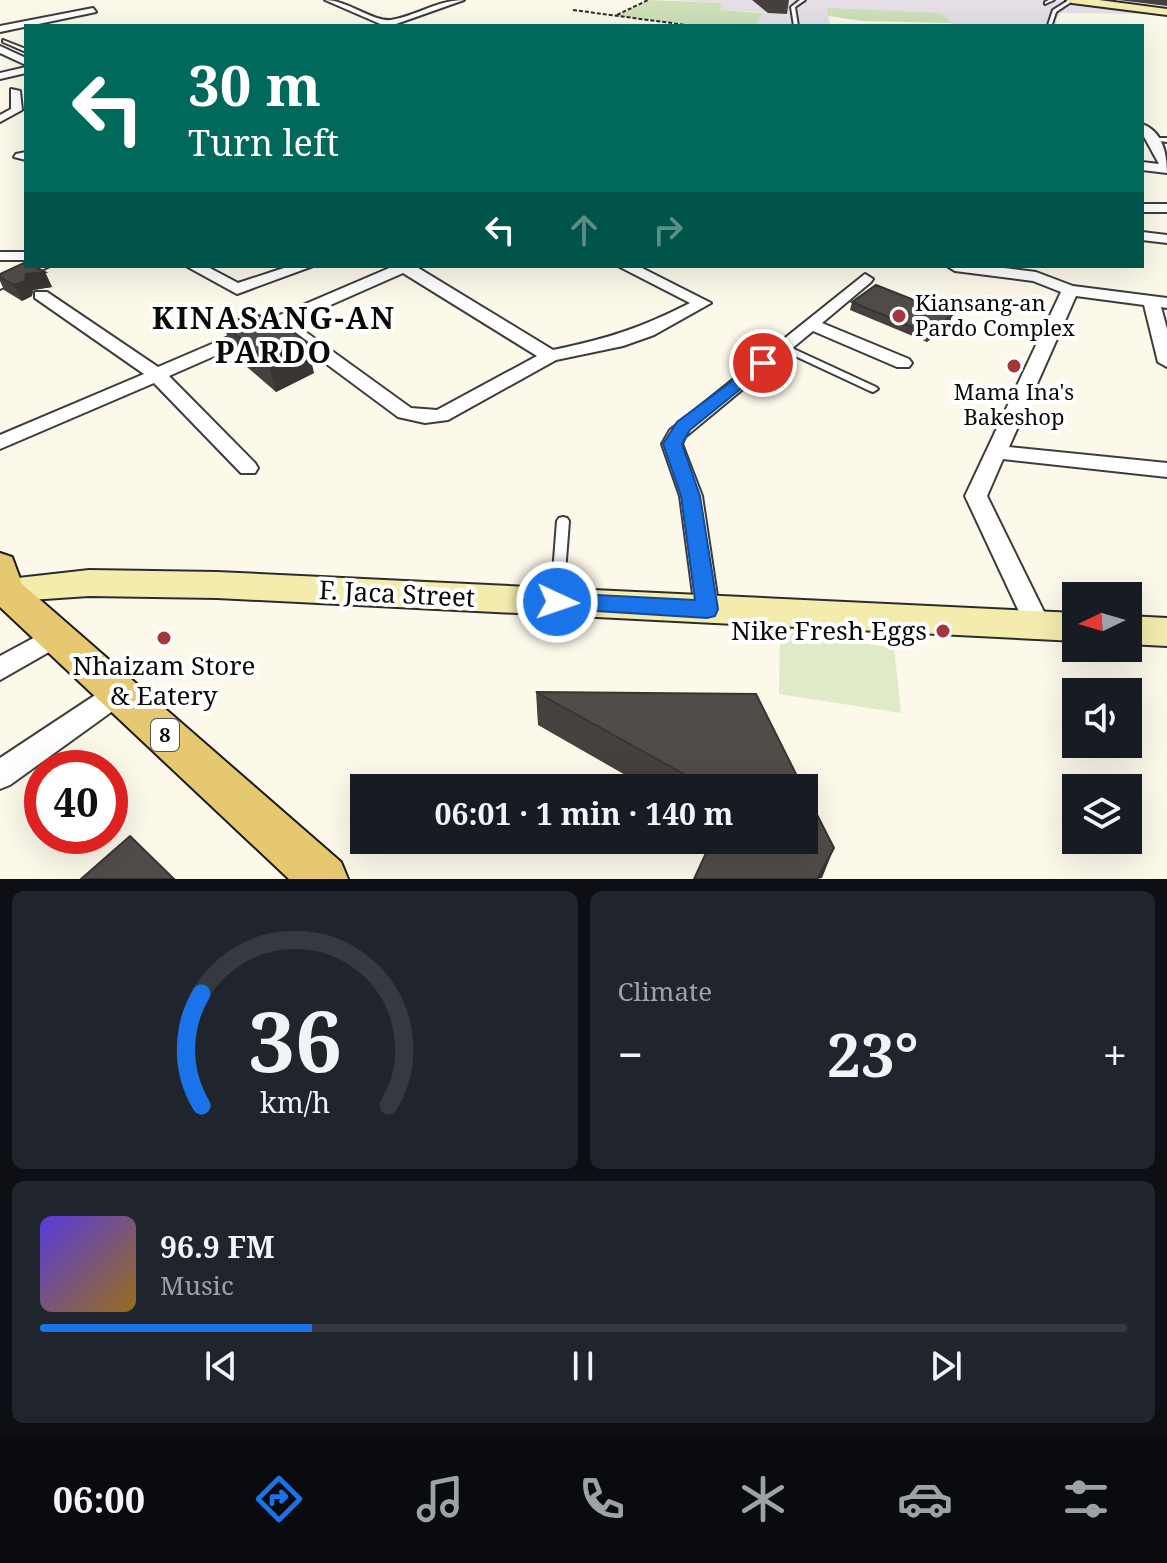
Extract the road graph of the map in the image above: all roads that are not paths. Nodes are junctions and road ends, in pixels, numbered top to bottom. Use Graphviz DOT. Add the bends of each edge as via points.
graph roads {
  1 [pos="329,0"];
  2 [pos="460,0"];
  3 [pos="803,0"];
  4 [pos="1052,0"];
  5 [pos="1072,0"];
  6 [pos="1046,3"];
  7 [pos="46,8"];
  8 [pos="93,10"];
  9 [pos="1167,12"];
  10 [pos="80,13"];
  11 [pos="0,19"];
  12 [pos="392,24"];
  13 [pos="796,24"];
  14 [pos="1050,24"];
  15 [pos="12,26"];
  16 [pos="0,29"];
  17 [pos="24,38"];
  18 [pos="2,44"];
  19 [pos="24,59"];
  20 [pos="0,65"];
  21 [pos="0,76"];
  22 [pos="15,91"];
  23 [pos="1,119"];
  24 [pos="24,122"];
  25 [pos="1152,132"];
  26 [pos="1144,166"];
  27 [pos="1167,169"];
  28 [pos="1146,208"];
  29 [pos="1167,208"];
  30 [pos="1167,227"];
  31 [pos="1144,236"];
  32 [pos="1167,239"];
  33 [pos="0,256"];
  34 [pos="24,256"];
  35 [pos="37,268"];
  36 [pos="198,268"];
  37 [pos="299,268"];
  38 [pos="403,268"];
  39 [pos="407,268"];
  40 [pos="630,268"];
  41 [pos="970,268"];
  42 [pos="865,279"];
  43 [pos="0,284"];
  44 [pos="1070,290"];
  45 [pos="41,295"];
  46 [pos="1159,302"];
  47 [pos="279,321"];
  48 [pos="811,324"];
  49 [pos="783,347"];
  50 [pos="550,356"];
  51 [pos="1167,362"];
  52 [pos="903,363"];
  53 [pos="156,374"];
  54 [pos="873,389"];
  55 [pos="0,443"];
  56 [pos="995,452"];
  57 [pos="248,468"];
  58 [pos="1167,470"];
  59 [pos="563,521"];
  60 [pos="2,583"];
  61 [pos="557,602"];
  62 [pos="707,609"];
  63 [pos="1038,626"];
  64 [pos="1062,627"];
  65 [pos="1142,631"];
  66 [pos="1167,632"];
  67 [pos="54,637"];
  68 [pos="0,669"];
  69 [pos="118,692"];
  70 [pos="0,775"];
  71 [pos="324,879"];
  1 -- 12 [label="street"];
  2 -- 12 [label="street"];
  3 -- 13 [label="lane" via="793,7"];
  4 -- 6 [label="lane"];
  5 -- 9 [label="street"];
  5 -- 14 [label="lane" via="1054,11"];
  7 -- 10 [label="street" via="61,5"];
  8 -- 10 [label="street"];
  10 -- 15 [label="street"];
  11 -- 15 [label="street"];
  15 -- 16 [label="street"];
  17 -- 18 [label="street"];
  18 -- 19 [label="street"];
  19 -- 20 [label="street"];
  19 -- 21 [label="street"];
  22 -- 23 [label="street" via="17,110"];
  23 -- 24 [label="street"];
  25 -- 27 [label="street"];
  26 -- 27 [label="street"];
  28 -- 29 [label="street"];
  28 -- 30 [label="street"];
  31 -- 32 [label="street"];
  33 -- 34 [label="street"];
  35 -- 43 [label="street"];
  36 -- 37 [label="street" via="237,289"];
  38 -- 47 [label="street"];
  39 -- 50 [label="street"];
  40 -- 50 [label="street" via="703,303 617,342"];
  41 -- 44 [label="street" via="1036,277"];
  42 -- 48 [label="street"];
  44 -- 46 [label="street"];
  44 -- 56 [label="street"];
  45 -- 53 [label="street"];
  46 -- 51 [label="street"];
  47 -- 50 [label="street" via="405,413 425,417 441,416"];
  47 -- 53 [label="street"];
  48 -- 49 [label="street"];
  48 -- 52 [label="street"];
  49 -- 54 [label="lane"];
  49 -- 62 [label="street" via="684,426 672,444 691,496"];
  53 -- 55 [label="street"];
  53 -- 57 [label="street"];
  56 -- 58 [label="street"];
  56 -- 63 [label="street" via="976,496"];
  59 -- 61 [label="lane"];
  60 -- 61 [label="street, F. Jaca Street" via="217,585"];
  60 -- 67 [label="main road, 8"];
  61 -- 62 [label="street, F. Jaca Street"];
  62 -- 63 [label="street, F. Jaca Street"];
  63 -- 64 [label="street, F. Jaca Street"];
  65 -- 66 [label="street"];
  67 -- 68 [label="street"];
  67 -- 69 [label="main road, 8"];
  69 -- 70 [label="street"];
  69 -- 71 [label="main road, 8"];
}
